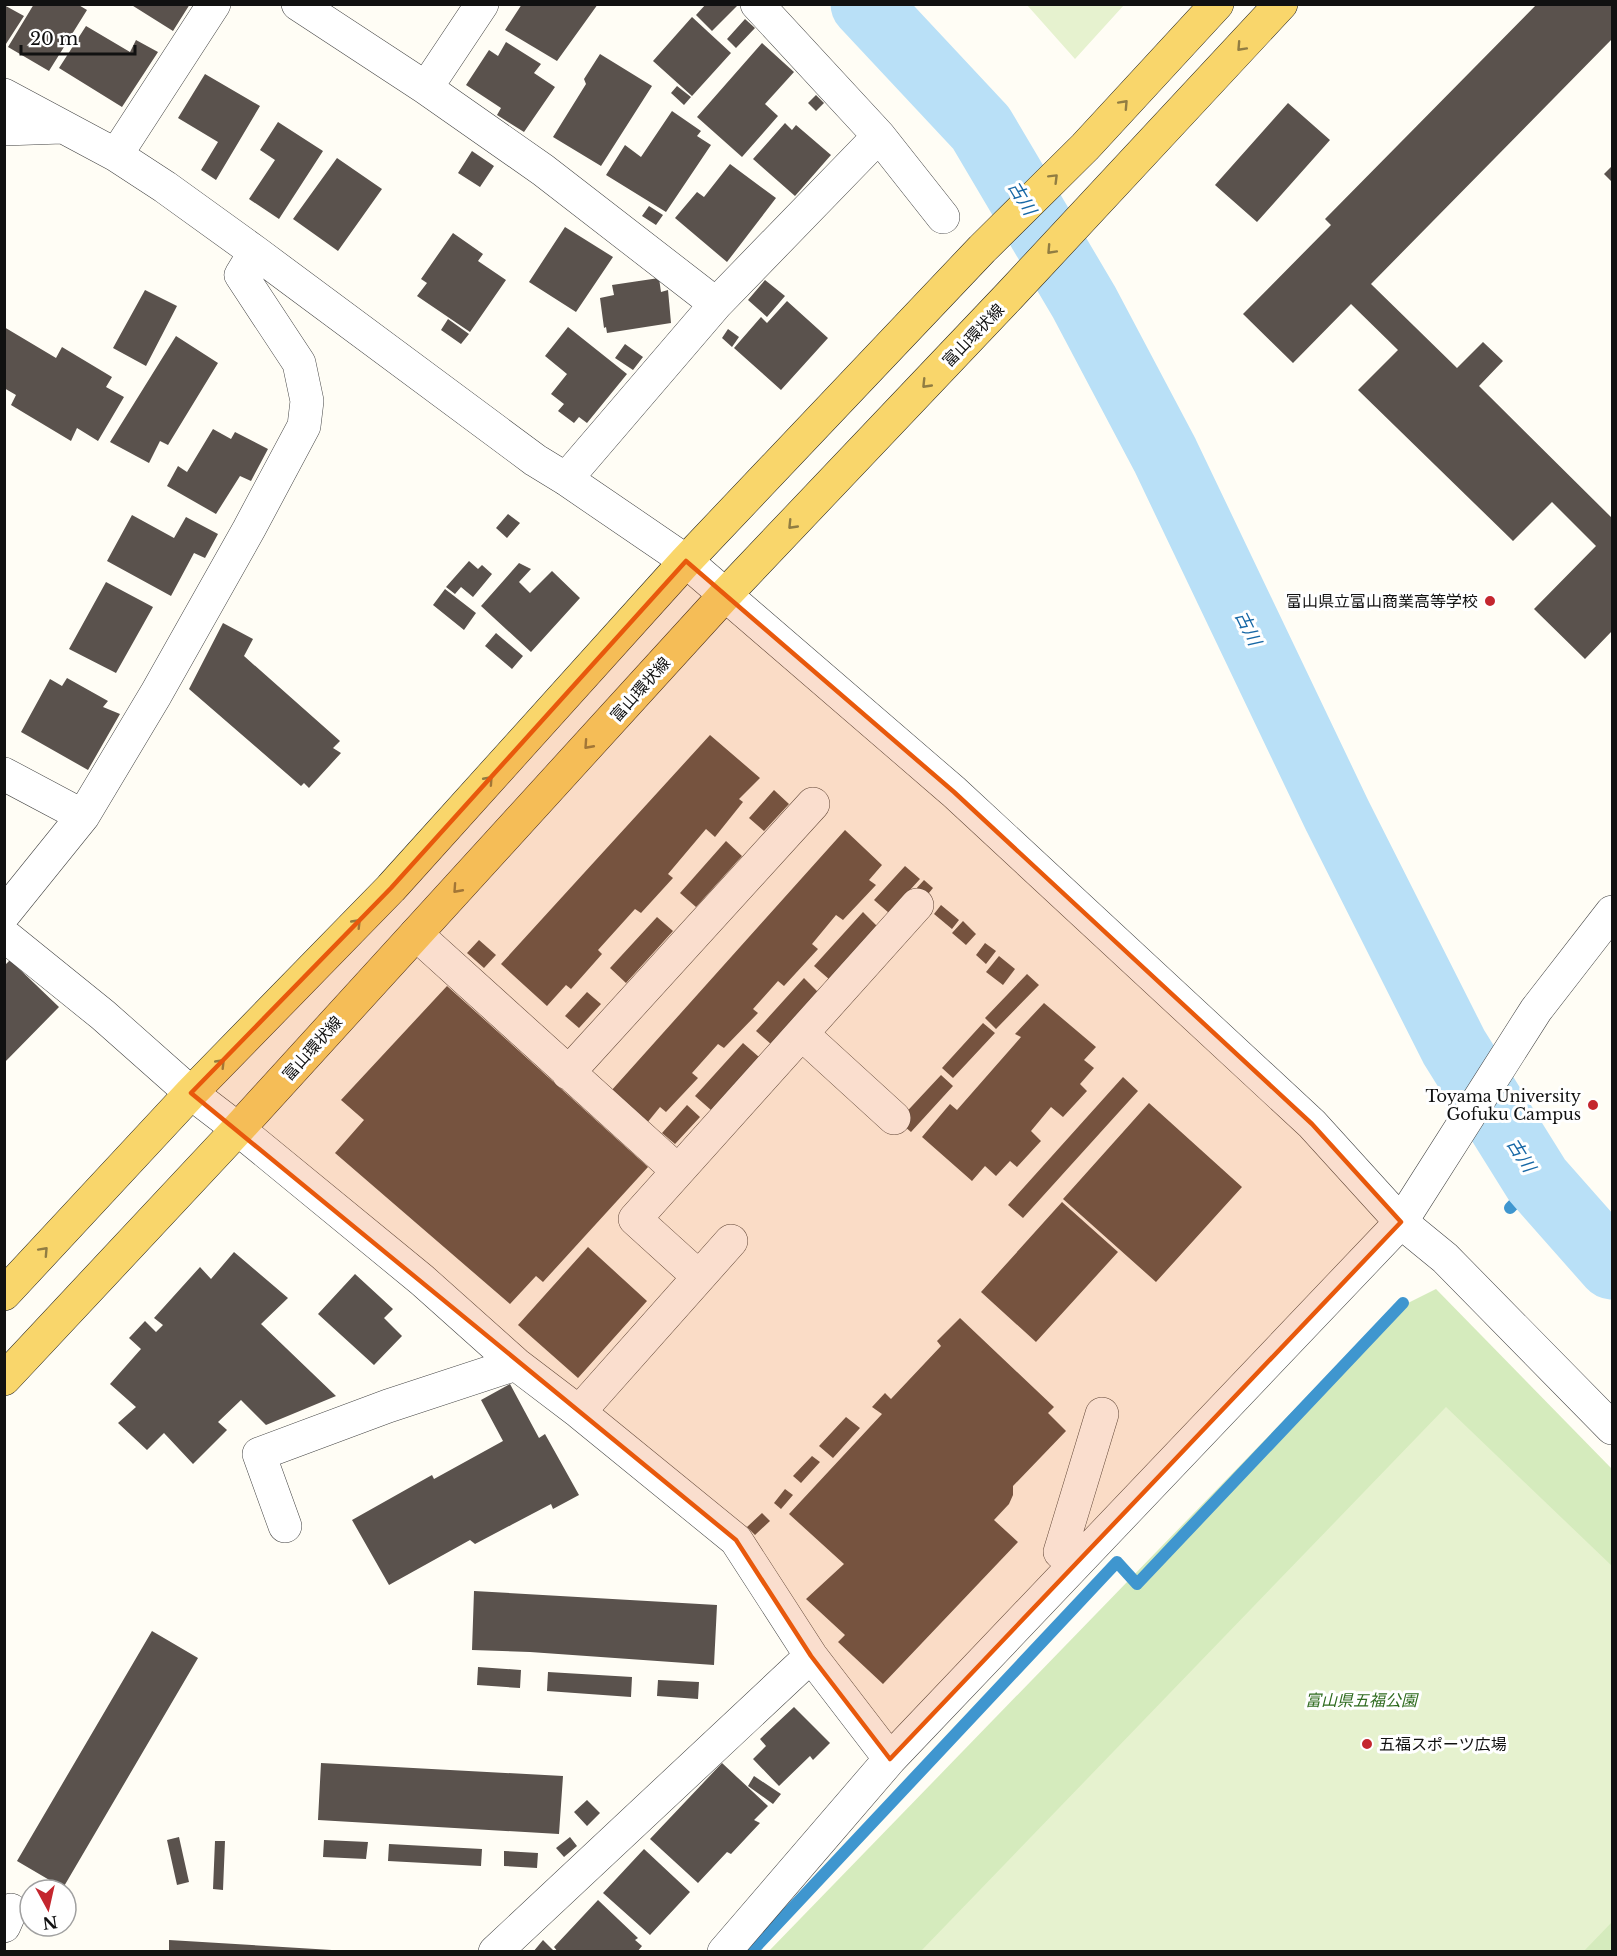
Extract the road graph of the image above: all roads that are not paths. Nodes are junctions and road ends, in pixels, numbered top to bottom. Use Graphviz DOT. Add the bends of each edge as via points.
graph roads {
  1 [pos="214,4"];
  2 [pos="298,4"];
  3 [pos="482,4"];
  4 [pos="757,4"];
  5 [pos="1217,4"];
  6 [pos="1281,4"];
  7 [pos="426,88"];
  8 [pos="4,95"];
  9 [pos="62,127"];
  10 [pos="4,129"];
  11 [pos="879,136"];
  12 [pos="116,155"];
  13 [pos="943,216"];
  14 [pos="255,252"];
  15 [pos="716,304"];
  16 [pos="566,479"];
  17 [pos="686,561"];
  18 [pos="725,596"];
  19 [pos="4,774"];
  20 [pos="813,804"];
  21 [pos="83,816"];
  22 [pos="917,905"];
  23 [pos="1612,912"];
  24 [pos="4,914"];
  25 [pos="416,934"];
  26 [pos="4,935"];
  27 [pos="802,1034"];
  28 [pos="568,1073"];
  29 [pos="191,1093"];
  30 [pos="894,1118"];
  31 [pos="238,1129"];
  32 [pos="678,1172"];
  33 [pos="1401,1222"];
  34 [pos="731,1241"];
  35 [pos="699,1277"];
  36 [pos="4,1294"];
  37 [pos="516,1364"];
  38 [pos="4,1379"];
  39 [pos="579,1412"];
  40 [pos="1102,1414"];
  41 [pos="1612,1428"];
  42 [pos="285,1526"];
  43 [pos="1075,1564"];
  44 [pos="811,1656"];
  45 [pos="890,1759"];
  46 [pos="495,1952"];
  47 [pos="724,1952"];
  1 -- 12 [label="street"];
  2 -- 7 [label="street"];
  3 -- 7 [label="street"];
  4 -- 11 [label="street"];
  17 -- 5 [label="main road, one-way"];
  6 -- 18 [label="main road, 富山環状線, one-way"];
  7 -- 15 [label="street" via="543,170"];
  8 -- 9 [label="street"];
  9 -- 10 [label="street"];
  9 -- 12 [label="street"];
  11 -- 13 [label="street"];
  11 -- 15 [label="street"];
  12 -- 14 [label="street"];
  14 -- 16 [label="street"];
  14 -- 21 [label="street" via="241,275 299,363 307,401 304,426 156,694"];
  15 -- 16 [label="street"];
  16 -- 17 [label="street"];
  17 -- 18 [label="street"];
  29 -- 17 [label="main road, one-way" via="391,888"];
  18 -- 25 [label="main road, 富山環状線, one-way"];
  18 -- 33 [label="street" via="954,792 1312,1124"];
  19 -- 21 [label="street"];
  20 -- 28 [label="street"];
  21 -- 24 [label="street"];
  22 -- 27 [label="street"];
  23 -- 33 [label="street" via="1536,1010"];
  25 -- 28 [label="street"];
  25 -- 31 [label="main road, 富山環状線"];
  26 -- 29 [label="street"];
  27 -- 30 [label="street"];
  27 -- 32 [label="street"];
  28 -- 32 [label="street"];
  29 -- 31 [label="street"];
  36 -- 29 [label="main road, one-way"];
  31 -- 37 [label="street" via="422,1280"];
  31 -- 38 [label="main road, 富山環状線"];
  32 -- 35 [label="street" via="635,1219"];
  33 -- 41 [label="street" via="1445,1258"];
  33 -- 43 [label="street"];
  34 -- 35 [label="street"];
  35 -- 39 [label="street"];
  37 -- 39 [label="street"];
  37 -- 42 [label="street" via="259,1454"];
  39 -- 44 [label="street" via="736,1540"];
  40 -- 43 [label="street" via="1060,1552"];
  43 -- 45 [label="street"];
  44 -- 45 [label="street"];
  44 -- 46 [label="street"];
  45 -- 47 [label="street"];
}
